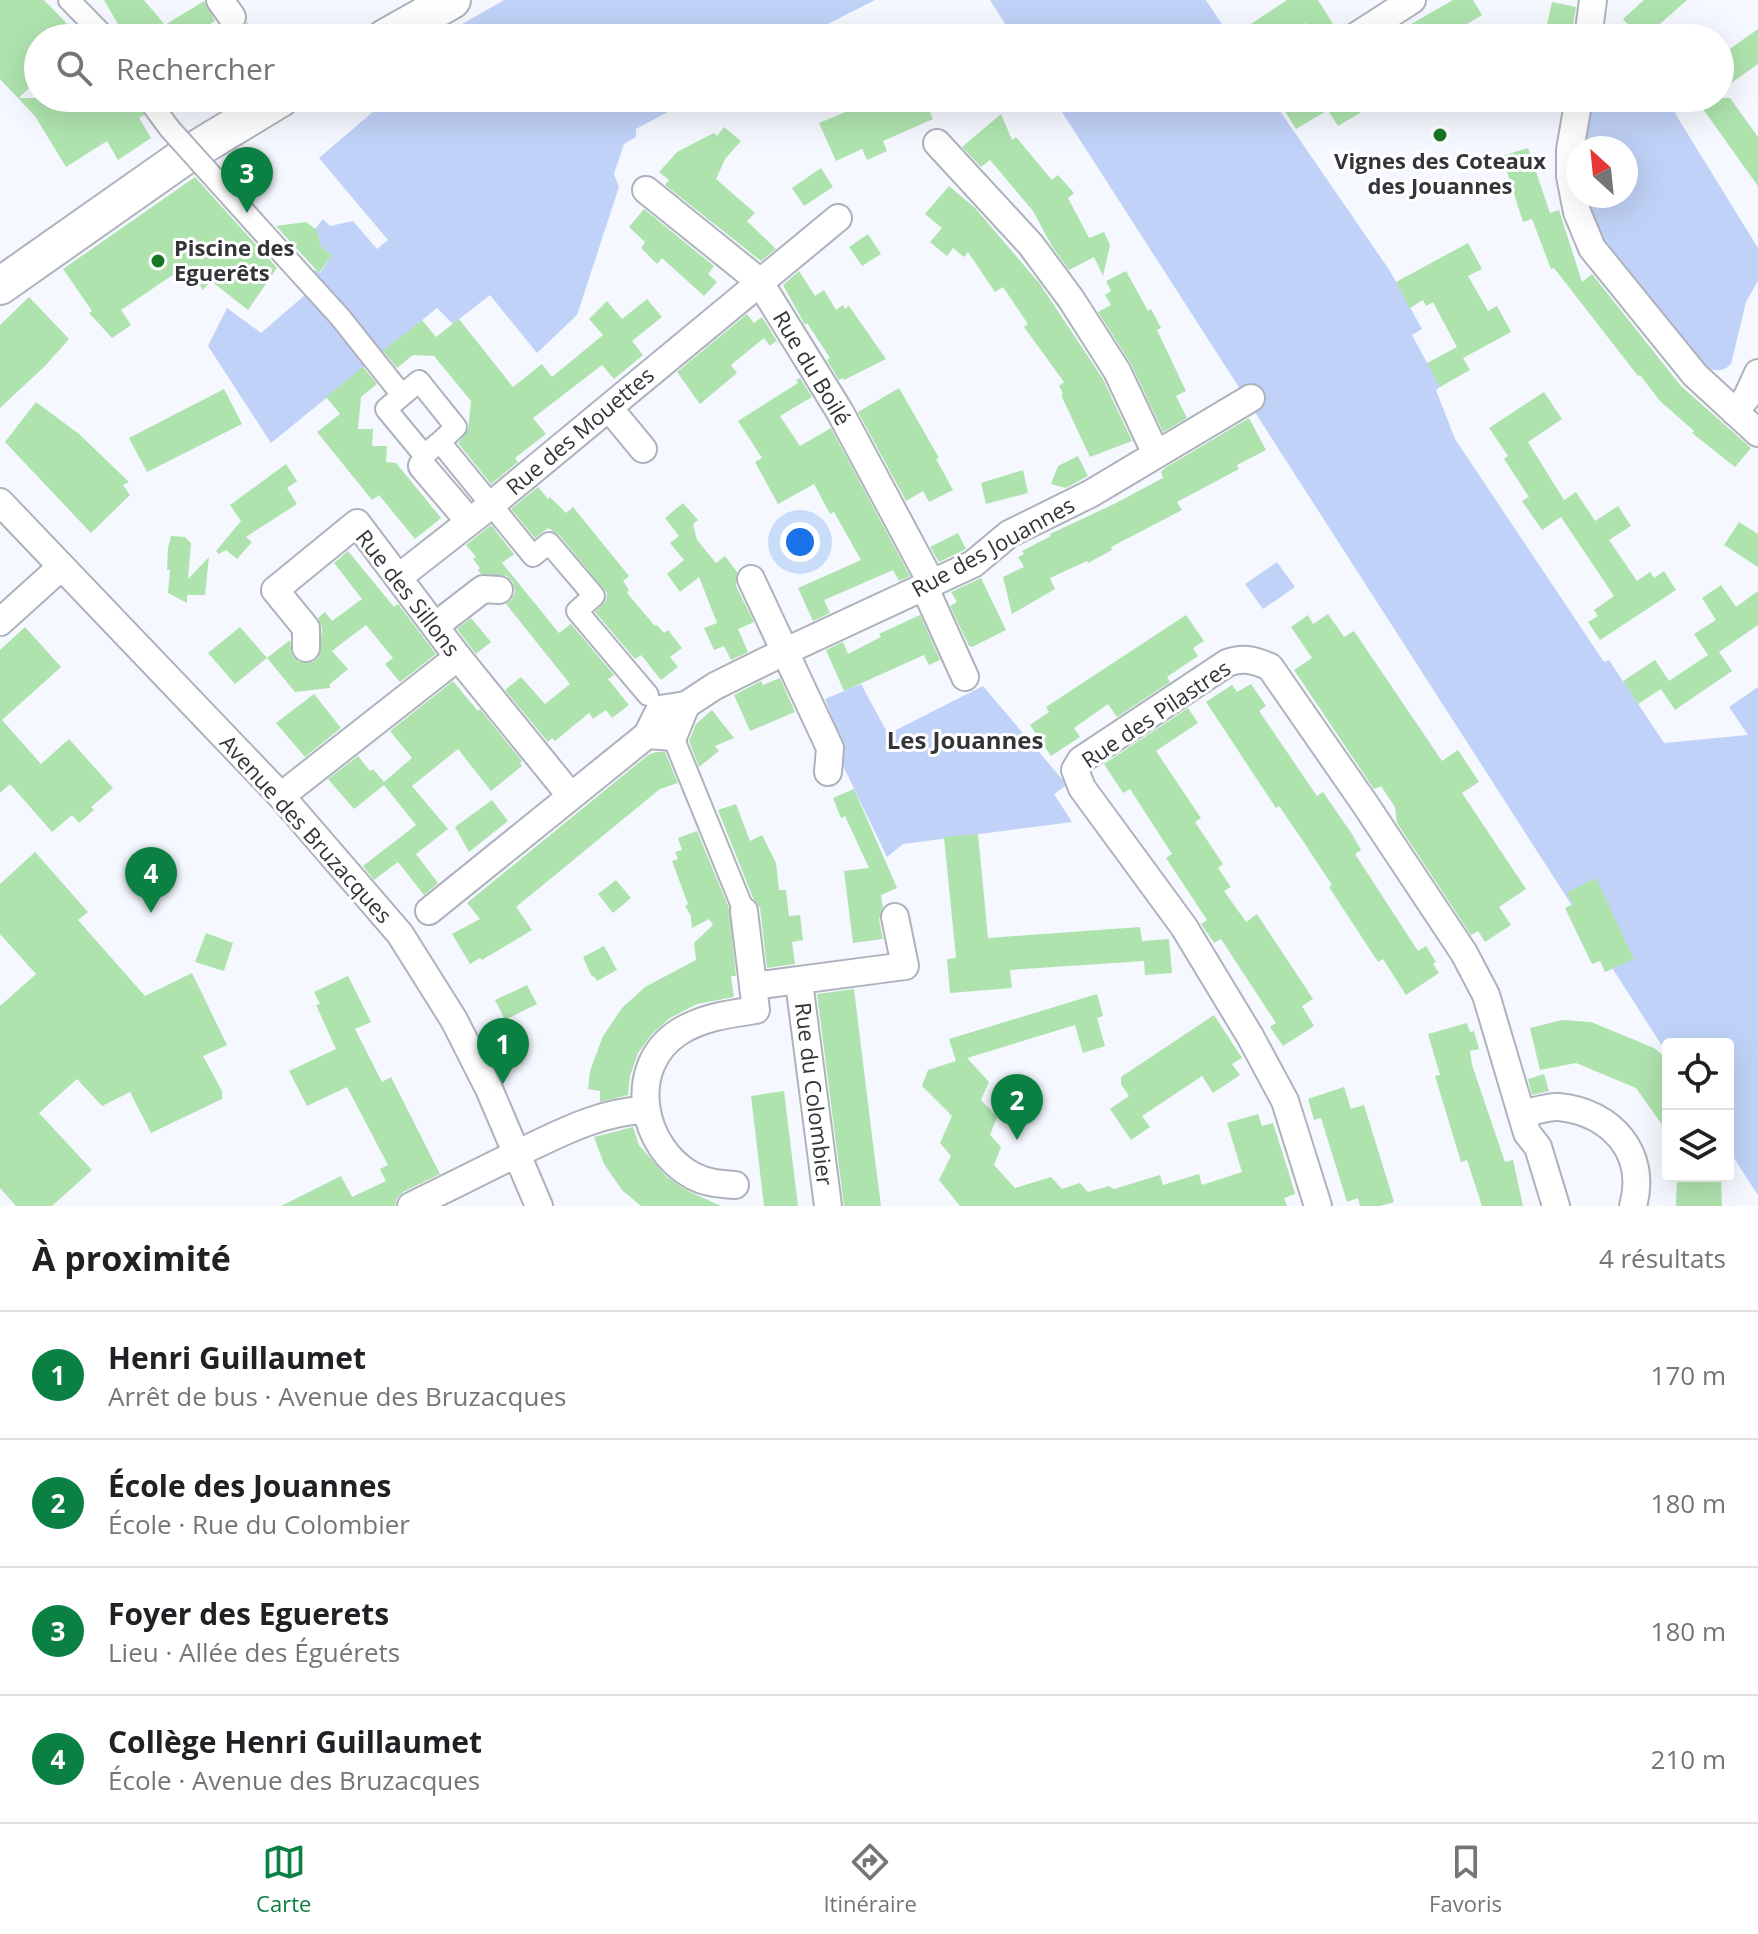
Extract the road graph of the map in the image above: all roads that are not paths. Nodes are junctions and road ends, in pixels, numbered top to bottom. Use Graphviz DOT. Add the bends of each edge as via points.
graph roads {
  1 [pos="69,0"];
  2 [pos="452,0"];
  3 [pos="1412,0"];
  4 [pos="1593,0"];
  5 [pos="92,24"];
  6 [pos="410,24"];
  7 [pos="1375,24"];
  8 [pos="1590,24"];
  9 [pos="157,112"];
  10 [pos="258,112"];
  11 [pos="1577,112"];
  12 [pos="937,143"];
  13 [pos="646,190"];
  14 [pos="838,218"];
  15 [pos="759,281"];
  16 [pos="0,286"];
  17 [pos="1758,373"];
  18 [pos="402,395"];
  19 [pos="1251,398"];
  20 [pos="609,408"];
  21 [pos="1735,412"];
  22 [pos="1758,433"];
  23 [pos="440,442"];
  24 [pos="643,449"];
  25 [pos="1156,454"];
  26 [pos="422,466"];
  27 [pos="0,502"];
  28 [pos="491,505"];
  29 [pos="469,521"];
  30 [pos="61,567"];
  31 [pos="399,577"];
  32 [pos="751,579"];
  33 [pos="928,585"];
  34 [pos="499,590"];
  35 [pos="0,622"];
  36 [pos="435,626"];
  37 [pos="306,648"];
  38 [pos="786,651"];
  39 [pos="458,657"];
  40 [pos="965,677"];
  41 [pos="654,702"];
  42 [pos="686,705"];
  43 [pos="647,735"];
  44 [pos="673,737"];
  45 [pos="828,772"];
  46 [pos="570,795"];
  47 [pos="281,796"];
  48 [pos="429,911"];
  49 [pos="744,911"];
  50 [pos="895,917"];
  51 [pos="799,982"];
  52 [pos="754,998"];
  53 [pos="646,1110"];
  54 [pos="1522,1114"];
  55 [pos="518,1153"];
  56 [pos="735,1185"];
  57 [pos="411,1206"];
  58 [pos="539,1206"];
  59 [pos="828,1206"];
  60 [pos="1318,1206"];
  61 [pos="1556,1206"];
  62 [pos="1633,1206"];
  1 -- 5 [label="street"];
  2 -- 6 [label="main road"];
  3 -- 7 [label="street"];
  4 -- 8 [label="street"];
  9 -- 18 [label="street, bridge" via="340,317"];
  10 -- 16 [label="main road" via="182,158"];
  11 -- 21 [label="street" via="1570,176 1592,248 1685,364"];
  12 -- 25 [label="street" via="1031,245 1071,299 1117,371"];
  13 -- 15 [label="street, Rue du Boilé"];
  14 -- 15 [label="street"];
  15 -- 20 [label="street, Rue des Mouettes"];
  15 -- 33 [label="street, Rue du Boilé" via="840,412"];
  17 -- 21 [label="street"];
  18 -- 23 [label="street" via="386,409 424,455"];
  18 -- 23 [label="street" via="419,381 456,427"];
  19 -- 25 [label="street, Rue des Jouannes"];
  20 -- 24 [label="street"];
  20 -- 28 [label="street, Rue des Mouettes"];
  21 -- 22 [label="street"];
  23 -- 28 [label="street"];
  25 -- 33 [label="street, Rue des Jouannes" via="1009,534 973,564"];
  26 -- 29 [label="street"];
  27 -- 30 [label="street, Avenue des Bruzacques"];
  28 -- 29 [label="street, Rue des Mouettes"];
  28 -- 41 [label="street" via="533,556 549,543 594,596 577,611"];
  29 -- 31 [label="street, Rue des Mouettes"];
  30 -- 35 [label="street"];
  30 -- 47 [label="street, Avenue des Bruzacques"];
  31 -- 36 [label="street, Rue des Sillons"];
  31 -- 37 [label="street, Rue des Sillons" via="357,523 275,590 306,628"];
  32 -- 38 [label="street"];
  33 -- 38 [label="street, Rue des Jouannes"];
  33 -- 40 [label="street, Rue du Boilé"];
  34 -- 36 [label="street" via="483,589"];
  36 -- 39 [label="street, Rue des Sillons"];
  38 -- 42 [label="street, Rue des Jouannes"];
  38 -- 45 [label="street" via="830,748"];
  39 -- 46 [label="street, Rue des Sillons"];
  39 -- 47 [label="street"];
  41 -- 42 [label="street, Rue des Jouannes"];
  41 -- 43 [label="street"];
  42 -- 44 [label="street"];
  43 -- 44 [label="street"];
  43 -- 46 [label="street"];
  44 -- 49 [label="street"];
  46 -- 48 [label="street"];
  47 -- 55 [label="street, Avenue des Bruzacques" via="400,934 454,1020"];
  49 -- 52 [label="street"];
  50 -- 51 [label="street" via="905,966"];
  51 -- 52 [label="street"];
  51 -- 59 [label="street, Rue du Colombier"];
  52 -- 53 [label="street" via="677,1033 661,1048 645,1087"];
  53 -- 55 [label="street" via="586,1123"];
  53 -- 56 [label="street" via="657,1143 678,1165 708,1183"];
  54 -- 60 [label="street, Rue des Pilastres" via="1486,995 1464,953 1270,667 1255,660 1227,663 1081,760 1075,770 1082,788 1184,927 1250,1036 1285,1101"];
  54 -- 61 [label="street, Rue des Pilastres"];
  54 -- 62 [label="street" via="1556,1106 1585,1112 1618,1131 1635,1162"];
  55 -- 57 [label="street"];
  55 -- 58 [label="street, Avenue des Bruzacques"];
}
